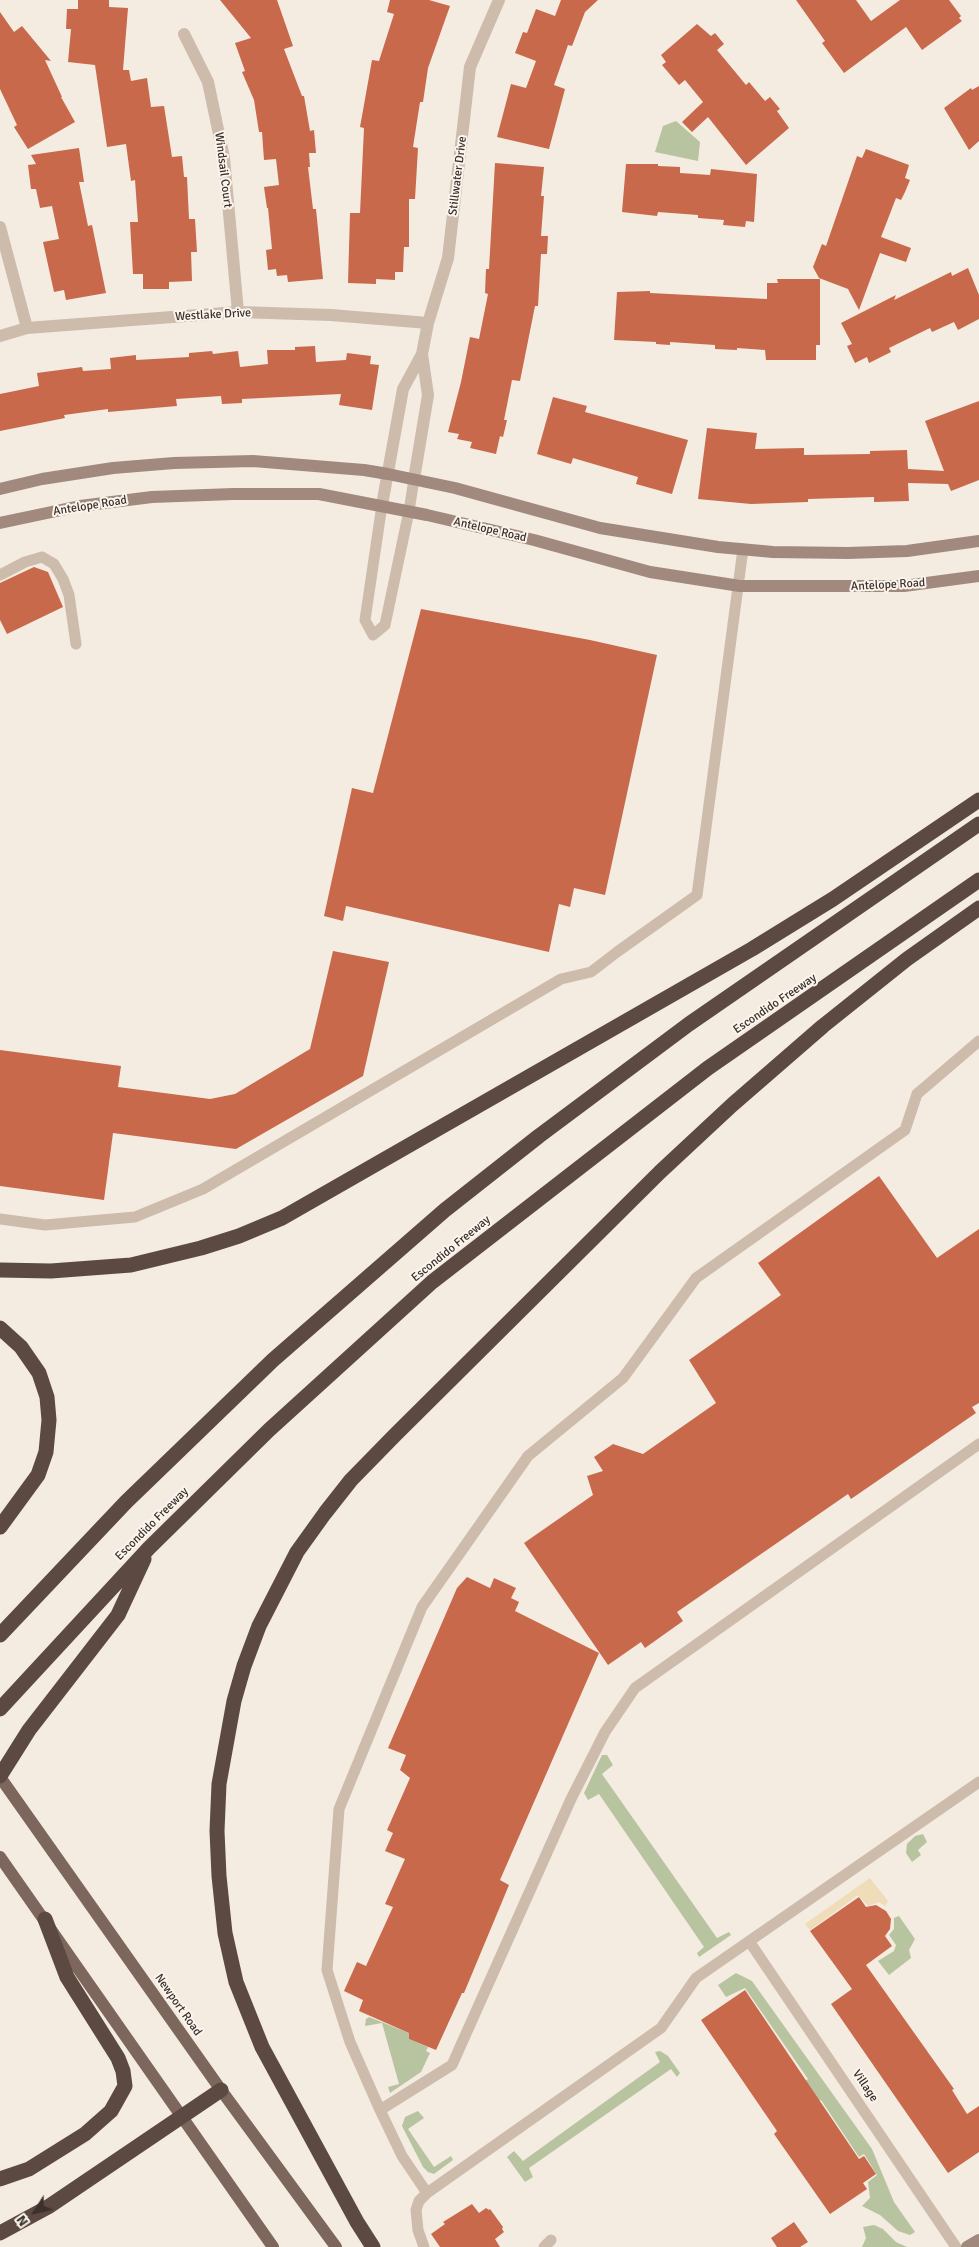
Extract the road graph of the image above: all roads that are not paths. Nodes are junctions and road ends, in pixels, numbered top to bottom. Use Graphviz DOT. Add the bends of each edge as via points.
graph roads {
  1 [pos="499,0"];
  2 [pos="184,34"];
  3 [pos="0,227"];
  4 [pos="238,312"];
  5 [pos="428,322"];
  6 [pos="27,328"];
  7 [pos="0,336"];
  8 [pos="422,354"];
  9 [pos="388,474"];
  10 [pos="414,479"];
  11 [pos="0,489"];
  12 [pos="382,505"];
  13 [pos="409,511"];
  14 [pos="0,523"];
  15 [pos="979,541"];
  16 [pos="743,549"];
  17 [pos="0,575"];
  18 [pos="979,576"];
  19 [pos="740,586"];
  20 [pos="76,644"];
  21 [pos="979,800"];
  22 [pos="979,824"];
  23 [pos="979,880"];
  24 [pos="979,908"];
  25 [pos="979,1041"];
  26 [pos="0,1219"];
  27 [pos="0,1270"];
  28 [pos="0,1328"];
  29 [pos="979,1444"];
  30 [pos="0,1527"];
  31 [pos="149,1548"];
  32 [pos="0,1636"];
  33 [pos="0,1709"];
  34 [pos="0,1776"];
  35 [pos="979,1782"];
  36 [pos="0,1857"];
  37 [pos="44,1919"];
  38 [pos="749,1941"];
  39 [pos="221,2090"];
  40 [pos="380,2110"];
  41 [pos="182,2118"];
  42 [pos="0,2180"];
  43 [pos="427,2193"];
  44 [pos="0,2233"];
  45 [pos="979,2240"];
  46 [pos="272,2247"];
  47 [pos="336,2247"];
  48 [pos="374,2247"];
  49 [pos="424,2247"];
  50 [pos="956,2247"];
  51 [pos="967,2247"];
  1 -- 5 [label="street, Stillwater Drive" via="470,67 448,258"];
  2 -- 4 [label="street, Windsail Court" via="208,82 224,158"];
  3 -- 6 [label="street"];
  4 -- 5 [label="street, Westlake Drive"];
  4 -- 6 [label="street, Westlake Drive"];
  5 -- 8 [label="street, Stillwater Drive"];
  6 -- 7 [label="street, Westlake Drive"];
  8 -- 9 [label="street, Stillwater Drive" via="403,389"];
  8 -- 10 [label="street, Stillwater Drive" via="428,395"];
  9 -- 10 [label="main road"];
  9 -- 11 [label="main road" via="253,461 174,463 42,479"];
  9 -- 12 [label="street, Stillwater Drive"];
  10 -- 13 [label="lane"];
  10 -- 16 [label="main road" via="600,528"];
  12 -- 13 [label="main road, Antelope Road"];
  12 -- 13 [label="lane" via="365,620 373,635 386,625"];
  12 -- 14 [label="main road, Antelope Road" via="319,494 152,497 80,506"];
  13 -- 19 [label="main road, Antelope Road" via="534,540 650,572"];
  15 -- 16 [label="main road" via="848,553"];
  16 -- 19 [label="lane"];
  17 -- 20 [label="lane" via="42,557 54,564 68,595"];
  18 -- 19 [label="main road, Antelope Road" via="904,586"];
  19 -- 26 [label="lane" via="697,895 591,972 561,979 203,1189 135,1216 45,1225"];
  21 -- 27 [label="highway" via="752,949 282,1218 201,1248 131,1265"];
  22 -- 32 [label="highway" via="689,1024 445,1210 272,1360 126,1502"];
  23 -- 31 [label="highway, Escondido Freeway" via="708,1068 432,1282 269,1430"];
  24 -- 48 [label="highway" via="907,959 732,1105 394,1435 324,1513 297,1552 259,1626 234,1701 217,1808 225,1934 236,1982 262,2047 357,2222"];
  25 -- 40 [label="lane" via="917,1094 905,1130 696,1278 623,1378 528,1456 422,1606 339,1809 327,1970 350,2042"];
  28 -- 30 [label="highway" via="21,1347 39,1373 47,1397 49,1420 46,1452 38,1475"];
  29 -- 40 [label="lane" via="635,1688 605,1732 571,1799 452,2065"];
  31 -- 33 [label="highway, Escondido Freeway"];
  31 -- 34 [label="highway" via="118,1615 29,1730"];
  34 -- 39 [label="main road, Newport Road"];
  35 -- 38 [label="lane"];
  36 -- 37 [label="main road"];
  37 -- 41 [label="main road"];
  37 -- 42 [label="highway" via="67,1977 118,2058 125,2086 111,2111 85,2134 29,2169"];
  38 -- 43 [label="lane" via="696,1978 661,2028"];
  38 -- 50 [label="lane, Village"];
  39 -- 41 [label="highway"];
  39 -- 47 [label="main road, Newport Road"];
  40 -- 43 [label="lane" via="402,2156"];
  41 -- 44 [label="highway" via="48,2207"];
  41 -- 46 [label="main road"];
  43 -- 49 [label="lane" via="416,2210"];
  45 -- 51 [label="main road"];
}
